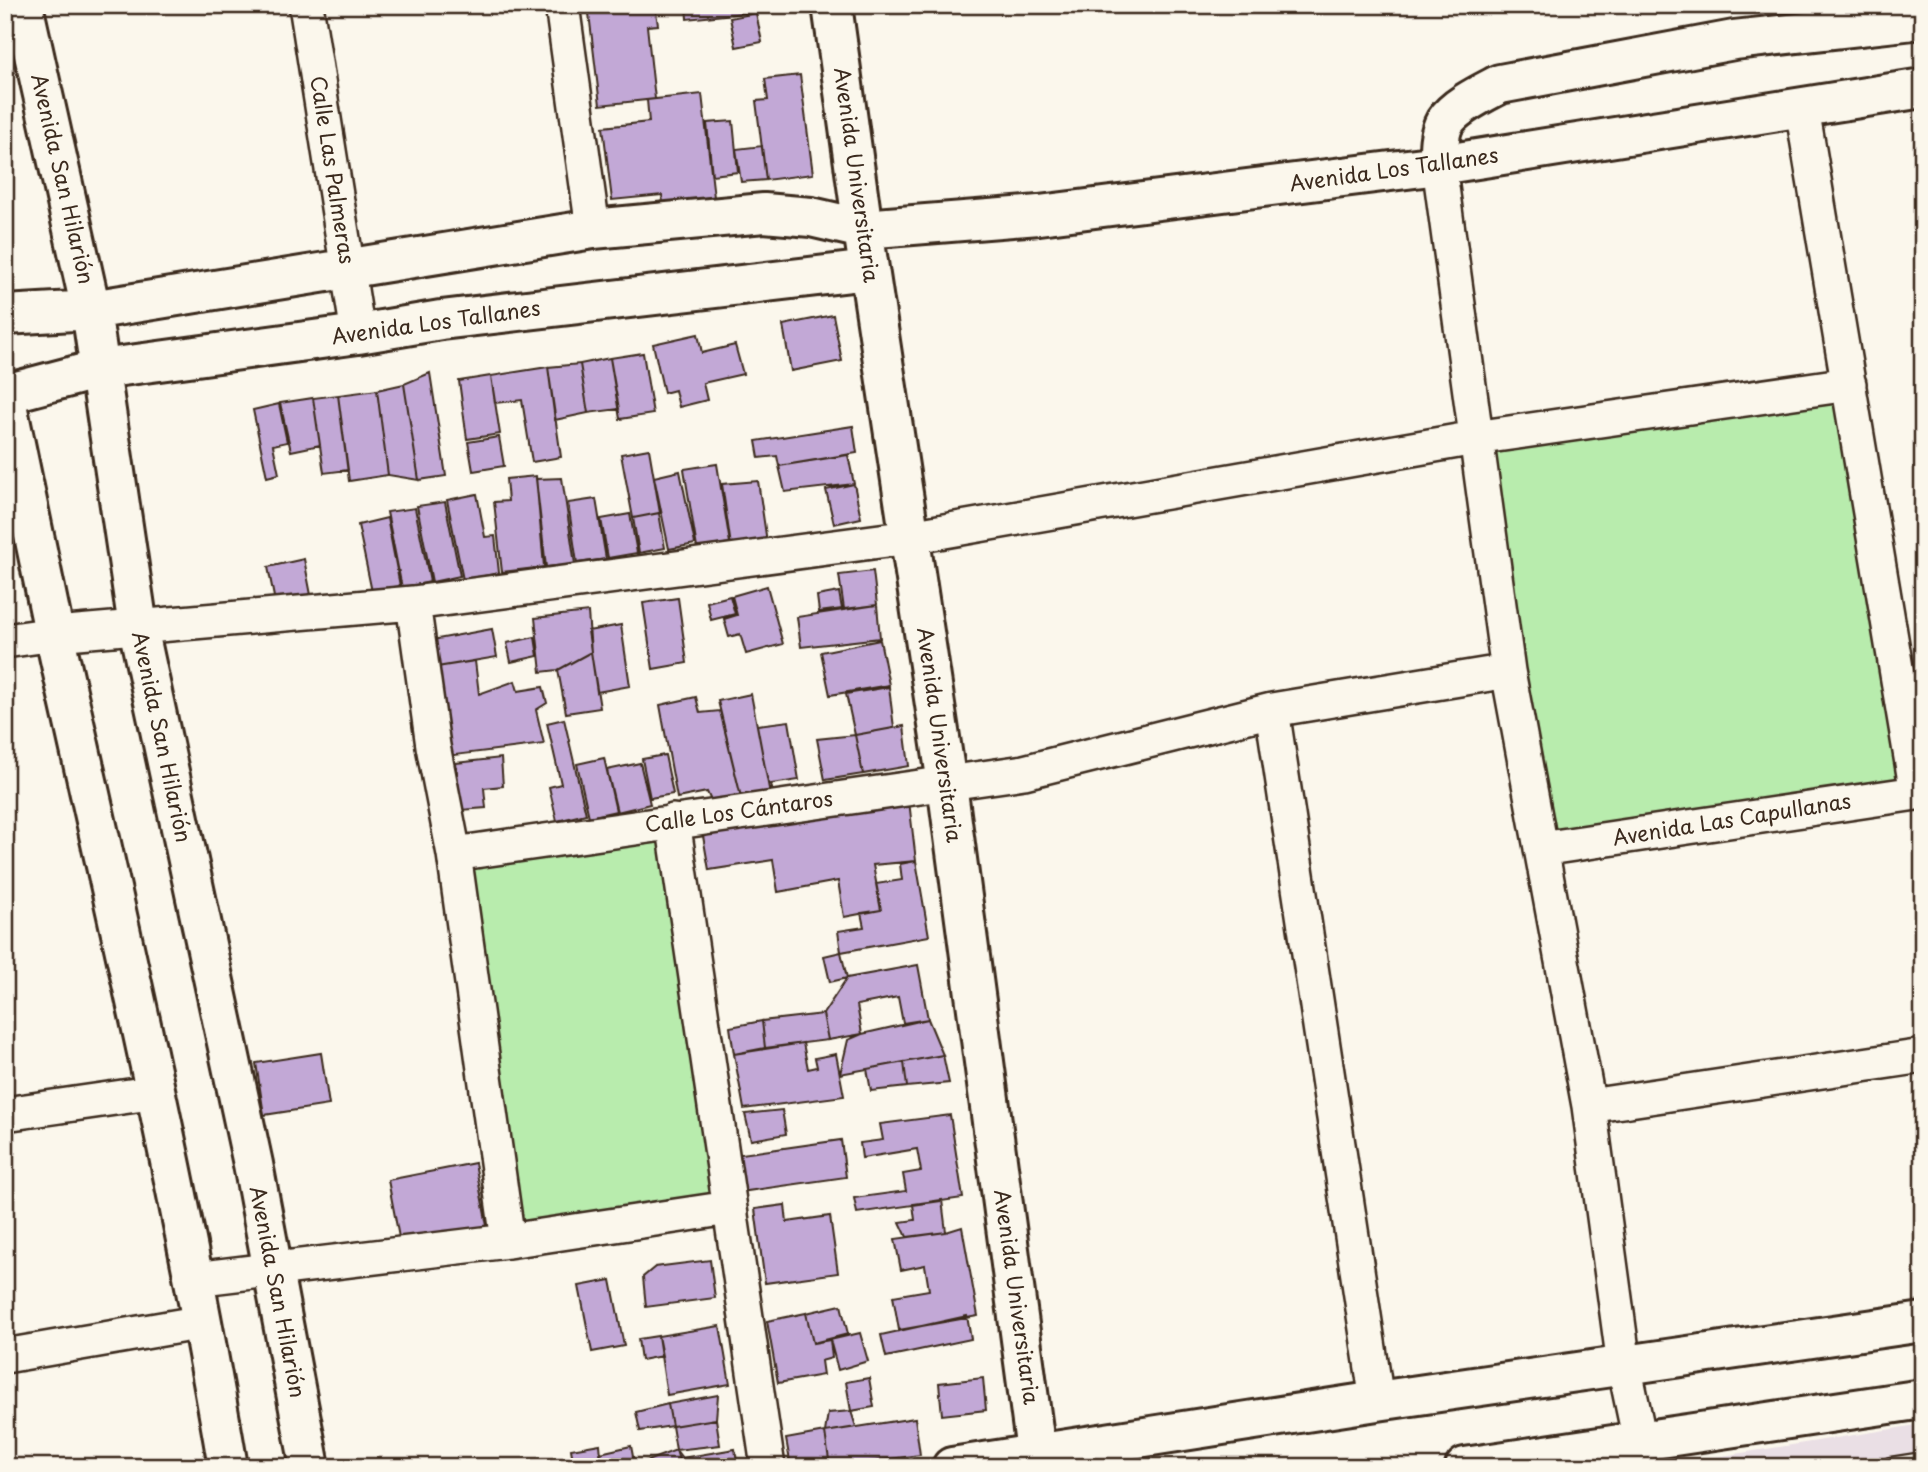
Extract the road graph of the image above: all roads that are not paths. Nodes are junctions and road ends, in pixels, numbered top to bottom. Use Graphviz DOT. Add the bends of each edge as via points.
graph roads {
  1 [pos="23,5"];
  2 [pos="306,5"];
  3 [pos="562,5"];
  4 [pos="832,5"];
  5 [pos="1923,19"];
  6 [pos="1923,88"];
  7 [pos="1802,108"];
  8 [pos="1439,165"];
  9 [pos="593,229"];
  10 [pos="863,229"];
  11 [pos="348,268"];
  12 [pos="869,270"];
  13 [pos="91,310"];
  14 [pos="5,316"];
  15 [pos="358,334"];
  16 [pos="100,369"];
  17 [pos="1849,384"];
  18 [pos="5,394"];
  19 [pos="1475,438"];
  20 [pos="910,537"];
  21 [pos="413,603"];
  22 [pos="138,627"];
  23 [pos="54,634"];
  24 [pos="5,641"];
  25 [pos="1508,671"];
  26 [pos="1272,710"];
  27 [pos="947,784"];
  28 [pos="1920,792"];
  29 [pos="673,821"];
  30 [pos="1541,849"];
  31 [pos="454,854"];
  32 [pos="1923,1056"];
  33 [pos="157,1093"];
  34 [pos="1588,1105"];
  35 [pos="5,1114"];
  36 [pos="729,1208"];
  37 [pos="508,1241"];
  38 [pos="273,1269"];
  39 [pos="194,1279"];
  40 [pos="204,1322"];
  41 [pos="1923,1322"];
  42 [pos="5,1356"];
  43 [pos="1624,1365"];
  44 [pos="1923,1399"];
  45 [pos="1377,1401"];
  46 [pos="1643,1454"];
  47 [pos="1038,1461"];
  48 [pos="1923,1462"];
  49 [pos="228,1467"];
  50 [pos="310,1467"];
  51 [pos="768,1467"];
  52 [pos="952,1467"];
  53 [pos="1465,1467"];
  54 [pos="1891,1467"];
  1 -- 13 [label="street, Avenida San Hilarión"];
  2 -- 11 [label="street, Calle Las Palmeras"];
  3 -- 9 [label="street"];
  4 -- 10 [label="street, Avenida Universitaria"];
  5 -- 8 [label="street" via="1734,40 1500,84 1469,100 1445,122"];
  6 -- 7 [label="street, Avenida Los Tallanes"];
  7 -- 8 [label="street, Avenida Los Tallanes"];
  7 -- 17 [label="street"];
  8 -- 10 [label="street, Avenida Los Tallanes" via="1039,215"];
  8 -- 19 [label="street"];
  9 -- 10 [label="street, Avenida Los Tallanes" via="764,213 811,217"];
  9 -- 11 [label="street, Avenida Los Tallanes"];
  10 -- 12 [label="street, Avenida Universitaria"];
  11 -- 13 [label="street, Avenida Los Tallanes"];
  11 -- 15 [label="street, Calle Las Palmeras"];
  12 -- 15 [label="street, Avenida Los Tallanes" via="441,320"];
  12 -- 20 [label="street, Avenida Universitaria"];
  13 -- 14 [label="street, Avenida Los Tallanes"];
  13 -- 16 [label="street, Avenida San Hilarión"];
  15 -- 16 [label="street, Avenida Los Tallanes"];
  16 -- 18 [label="street, Avenida Los Tallanes"];
  16 -- 22 [label="street, Avenida San Hilarión"];
  17 -- 19 [label="street"];
  17 -- 28 [label="street"];
  18 -- 23 [label="street"];
  19 -- 20 [label="street"];
  19 -- 25 [label="street"];
  20 -- 21 [label="street"];
  20 -- 27 [label="street, Avenida Universitaria"];
  21 -- 22 [label="street"];
  21 -- 31 [label="street"];
  22 -- 23 [label="street"];
  22 -- 38 [label="street, Avenida San Hilarión"];
  23 -- 24 [label="street"];
  23 -- 33 [label="street"];
  25 -- 26 [label="street, Calle Los Cántaros"];
  25 -- 30 [label="street"];
  26 -- 27 [label="street, Calle Los Cántaros" via="1024,772"];
  26 -- 45 [label="street"];
  27 -- 29 [label="street, Calle Los Cántaros"];
  27 -- 47 [label="street, Avenida Universitaria"];
  28 -- 30 [label="street, Avenida Las Capullanas"];
  29 -- 31 [label="street, Calle Los Cántaros"];
  29 -- 36 [label="street"];
  30 -- 34 [label="street"];
  31 -- 37 [label="street"];
  32 -- 34 [label="street"];
  33 -- 35 [label="street"];
  33 -- 39 [label="street"];
  34 -- 43 [label="street"];
  36 -- 37 [label="street"];
  36 -- 51 [label="street"];
  37 -- 38 [label="street"];
  38 -- 39 [label="street"];
  38 -- 50 [label="street, Avenida San Hilarión"];
  39 -- 40 [label="street"];
  40 -- 42 [label="street"];
  40 -- 49 [label="street"];
  41 -- 43 [label="street"];
  43 -- 45 [label="street"];
  43 -- 46 [label="street"];
  44 -- 46 [label="street"];
  45 -- 47 [label="street" via="1121,1440"];
  46 -- 53 [label="street"];
  47 -- 52 [label="street"];
  48 -- 54 [label="lane"];
}
